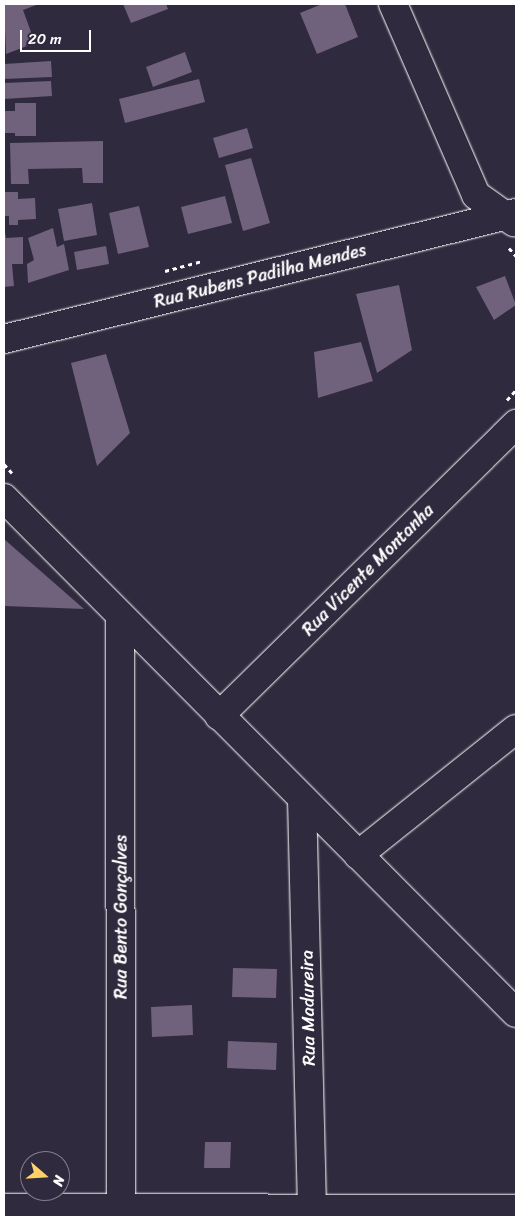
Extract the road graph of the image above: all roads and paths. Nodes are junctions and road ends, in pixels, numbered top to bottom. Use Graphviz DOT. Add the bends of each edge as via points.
graph roads {
  1 [pos="394,4"];
  2 [pos="513,217"];
  3 [pos="213,259"];
  4 [pos="156,273"];
  5 [pos="4,339"];
  6 [pos="516,390"];
  7 [pos="510,414"];
  8 [pos="4,464"];
  9 [pos="9,488"];
  10 [pos="120,617"];
  11 [pos="219,716"];
  12 [pos="516,729"];
  13 [pos="302,798"];
  14 [pos="358,855"];
  15 [pos="516,1013"];
  16 [pos="4,1208"];
  17 [pos="516,1208"];
  18 [pos="121,1213"];
  19 [pos="312,1213"];
  1 -- 2 [label="street" via="476,195 489,207"];
  2 -- 5 [label="street, Rua Rubens Padilha Mendes"];
  3 -- 4 [label="path"];
  6 -- 7 [label="path"];
  7 -- 11 [label="street, Rua Vicente Montanha"];
  8 -- 9 [label="path"];
  9 -- 10 [label="street"];
  10 -- 11 [label="street"];
  10 -- 18 [label="street, Rua Bento Gonçalves"];
  11 -- 13 [label="street"];
  12 -- 14 [label="street"];
  13 -- 14 [label="street"];
  13 -- 19 [label="street, Rua Madureira"];
  14 -- 15 [label="street"];
  16 -- 18 [label="street"];
  17 -- 19 [label="street"];
  18 -- 19 [label="street"];
}
